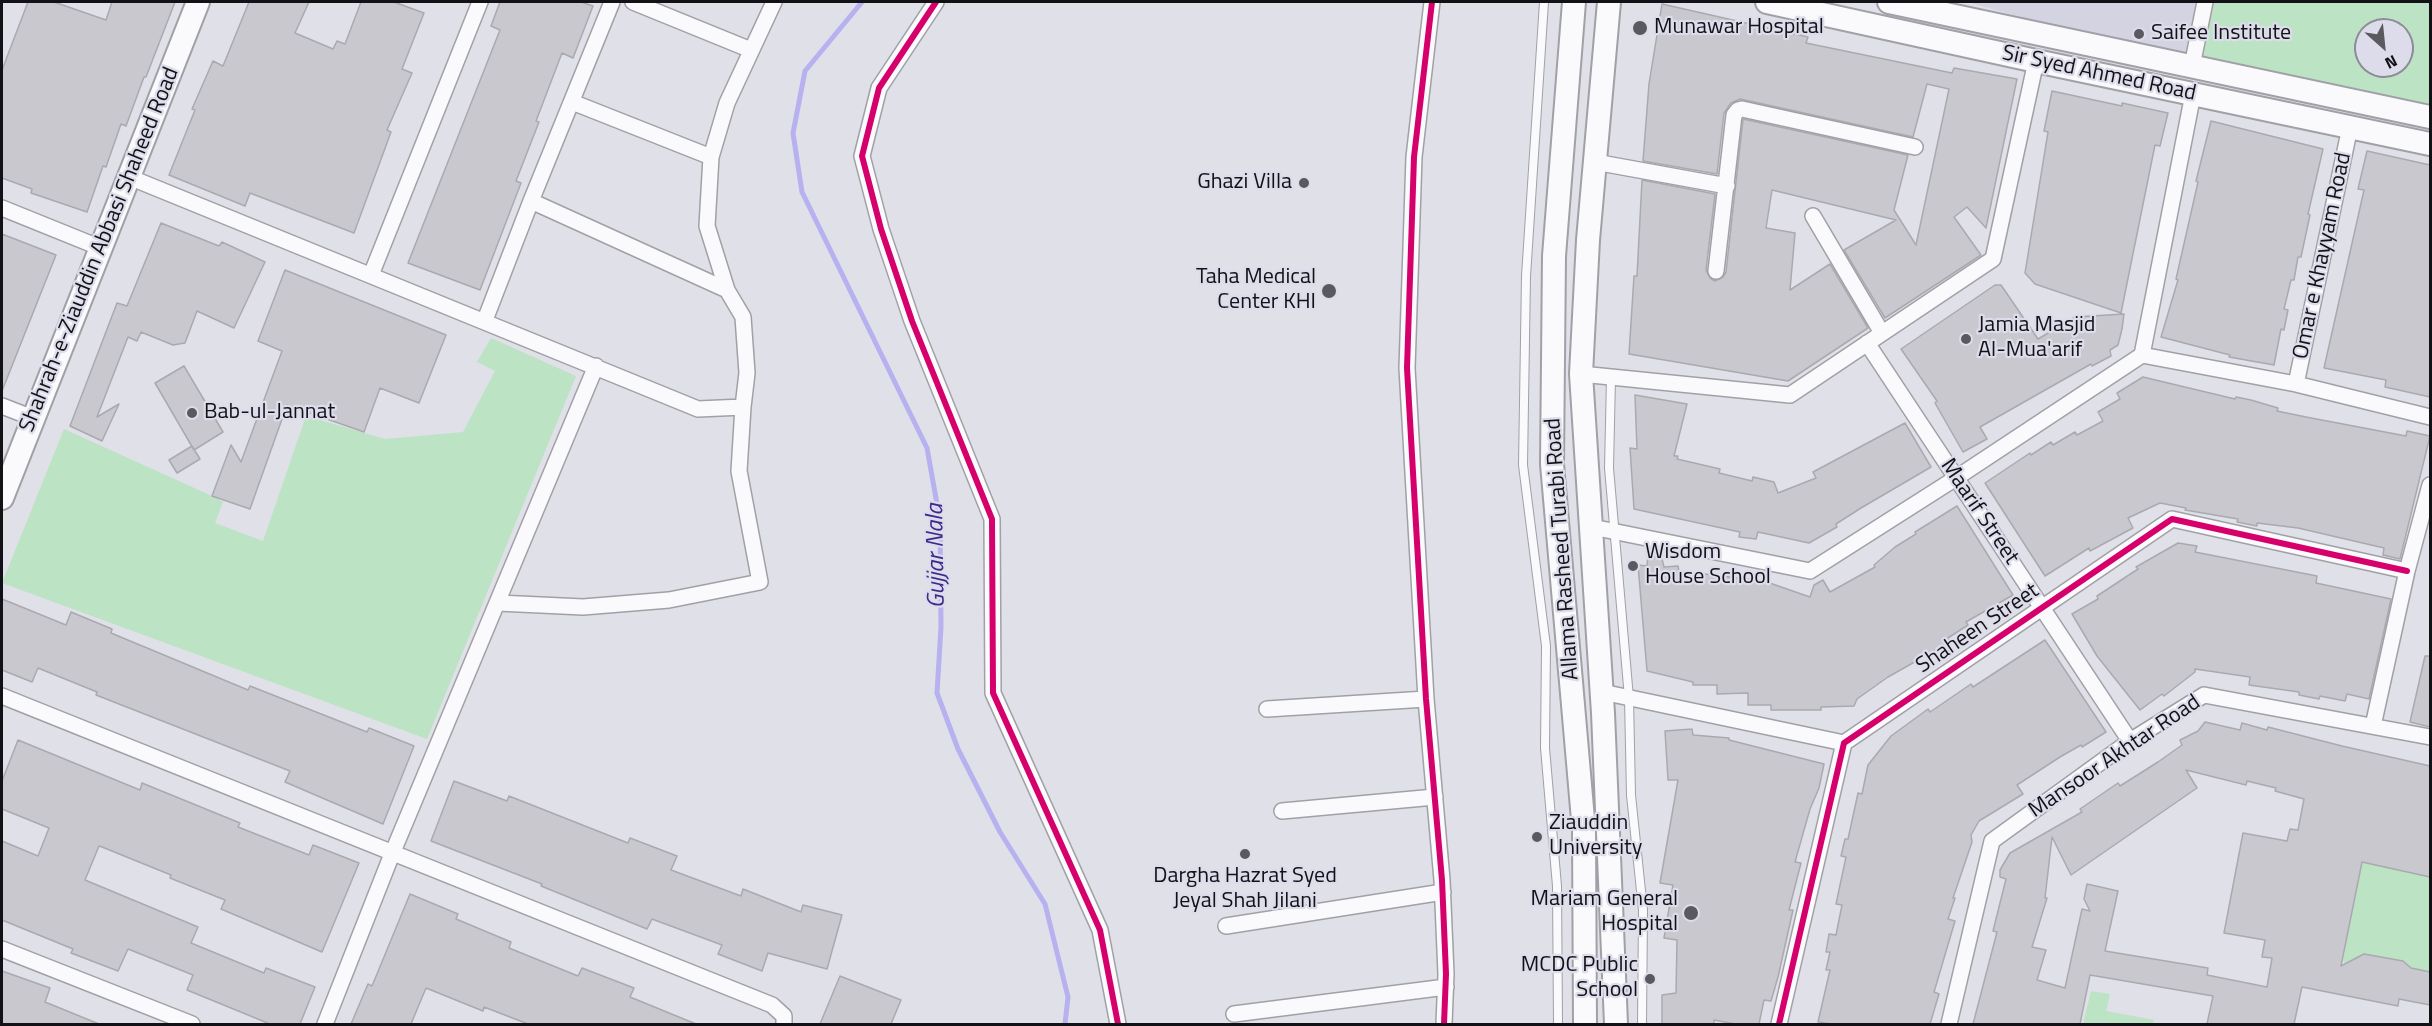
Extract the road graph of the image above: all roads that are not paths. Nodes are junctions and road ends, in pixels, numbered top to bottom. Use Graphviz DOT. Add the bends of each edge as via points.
graph roads {
  1 [pos="198,2"];
  2 [pos="480,2"];
  3 [pos="612,2"];
  4 [pos="633,2"];
  5 [pos="774,2"];
  6 [pos="936,2"];
  7 [pos="1432,2"];
  8 [pos="1544,2"];
  9 [pos="1574,2"];
  10 [pos="1609,2"];
  11 [pos="1767,2"];
  12 [pos="1889,2"];
  13 [pos="2205,2"];
  14 [pos="751,50"];
  15 [pos="2036,62"];
  16 [pos="2192,66"];
  17 [pos="2193,93"];
  18 [pos="572,102"];
  19 [pos="2430,117"];
  20 [pos="2350,127"];
  21 [pos="2430,144"];
  22 [pos="1915,147"];
  23 [pos="711,157"];
  24 [pos="1595,162"];
  25 [pos="129,177"];
  26 [pos="1727,186"];
  27 [pos="531,201"];
  28 [pos="2,208"];
  29 [pos="1813,216"];
  30 [pos="101,248"];
  31 [pos="1716,271"];
  32 [pos="371,275"];
  33 [pos="727,290"];
  34 [pos="485,320"];
  35 [pos="1882,333"];
  36 [pos="1867,343"];
  37 [pos="2142,355"];
  38 [pos="596,366"];
  39 [pos="1581,374"];
  40 [pos="1611,378"];
  41 [pos="2296,384"];
  42 [pos="2,406"];
  43 [pos="742,408"];
  44 [pos="2430,417"];
  45 [pos="33,418"];
  46 [pos="1956,478"];
  47 [pos="2430,485"];
  48 [pos="2,498"];
  49 [pos="1592,526"];
  50 [pos="1614,531"];
  51 [pos="2407,571"];
  52 [pos="498,603"];
  53 [pos="2043,607"];
  54 [pos="1602,692"];
  55 [pos="2,696"];
  56 [pos="1629,698"];
  57 [pos="1426,699"];
  58 [pos="1267,710"];
  59 [pos="2373,726"];
  60 [pos="2430,737"];
  61 [pos="2130,741"];
  62 [pos="1844,743"];
  63 [pos="1435,797"];
  64 [pos="1282,811"];
  65 [pos="392,854"];
  66 [pos="1443,892"];
  67 [pos="1226,926"];
  68 [pos="2,949"];
  69 [pos="1446,987"];
  70 [pos="1234,1014"];
  71 [pos="192,1024"];
  72 [pos="325,1024"];
  73 [pos="784,1024"];
  74 [pos="1118,1024"];
  75 [pos="1444,1024"];
  76 [pos="1558,1024"];
  77 [pos="1585,1024"];
  78 [pos="1616,1024"];
  79 [pos="1642,1024"];
  80 [pos="1779,1024"];
  81 [pos="1949,1024"];
  1 -- 25 [label="main road, Shahrah-e-Ziauddin Abbasi Shaheed Road"];
  2 -- 32 [label="street"];
  3 -- 18 [label="street"];
  4 -- 14 [label="street"];
  5 -- 14 [label="street"];
  6 -- 74 [label="street" via="879,88 862,156 912,321 992,519 993,693 1100,930"];
  7 -- 57 [label="street" via="1414,157 1407,368"];
  8 -- 76 [label="lane" via="1526,276 1523,465 1546,646 1545,748 1557,886"];
  9 -- 77 [label="main road, Allama Rasheed Turabi Road" via="1554,256 1552,464 1584,831"];
  10 -- 24 [label="main road, Allama Rasheed Turabi Road"];
  11 -- 15 [label="main road, Sir Syed Ahmed Road"];
  12 -- 16 [label="main road, Sir Syed Ahmed Road"];
  13 -- 16 [label="street"];
  14 -- 23 [label="street" via="727,103"];
  15 -- 17 [label="main road, Sir Syed Ahmed Road"];
  15 -- 35 [label="street" via="1993,259"];
  16 -- 19 [label="main road, Sir Syed Ahmed Road"];
  17 -- 20 [label="main road, Sir Syed Ahmed Road"];
  17 -- 37 [label="street"];
  18 -- 23 [label="street"];
  18 -- 27 [label="street"];
  20 -- 21 [label="main road, Sir Syed Ahmed Road"];
  20 -- 41 [label="street, Omar e Khayyam Road"];
  22 -- 26 [label="street" via="1742,109 1734,115"];
  23 -- 33 [label="street" via="707,226"];
  24 -- 26 [label="street"];
  24 -- 39 [label="main road, Allama Rasheed Turabi Road"];
  25 -- 30 [label="main road, Shahrah-e-Ziauddin Abbasi Shaheed Road"];
  25 -- 32 [label="street"];
  26 -- 31 [label="street"];
  27 -- 33 [label="street"];
  27 -- 34 [label="street"];
  28 -- 30 [label="street"];
  29 -- 35 [label="street"];
  30 -- 45 [label="main road, Shahrah-e-Ziauddin Abbasi Shaheed Road"];
  32 -- 34 [label="street"];
  33 -- 43 [label="street" via="743,317 747,373"];
  34 -- 38 [label="street"];
  35 -- 36 [label="street"];
  36 -- 40 [label="street" via="1790,395"];
  36 -- 46 [label="street, Maarif Street"];
  37 -- 41 [label="street"];
  37 -- 46 [label="street"];
  38 -- 43 [label="street" via="698,408"];
  38 -- 52 [label="street"];
  39 -- 40 [label="street"];
  39 -- 49 [label="main road, Allama Rasheed Turabi Road"];
  40 -- 50 [label="lane" via="1609,468"];
  41 -- 44 [label="street"];
  42 -- 45 [label="street"];
  43 -- 52 [label="street" via="739,471 760,582 658,601 583,607"];
  45 -- 48 [label="main road, Shahrah-e-Ziauddin Abbasi Shaheed Road"];
  46 -- 50 [label="street" via="1810,571"];
  46 -- 53 [label="street, Maarif Street"];
  47 -- 51 [label="street"];
  49 -- 50 [label="street"];
  49 -- 54 [label="main road, Allama Rasheed Turabi Road"];
  50 -- 56 [label="lane"];
  51 -- 53 [label="street, Shaheen Street" via="2172,519"];
  51 -- 59 [label="street"];
  52 -- 65 [label="street"];
  53 -- 61 [label="street, Maarif Street"];
  53 -- 62 [label="street, Shaheen Street"];
  54 -- 56 [label="street"];
  54 -- 78 [label="main road, Allama Rasheed Turabi Road"];
  55 -- 65 [label="street"];
  56 -- 62 [label="street"];
  56 -- 79 [label="lane" via="1631,795 1643,910"];
  57 -- 58 [label="street"];
  57 -- 63 [label="street"];
  59 -- 60 [label="street, Mansoor Akhtar Road"];
  59 -- 61 [label="street, Mansoor Akhtar Road" via="2204,695"];
  61 -- 81 [label="street, Mansoor Akhtar Road" via="1992,841"];
  62 -- 80 [label="street"];
  63 -- 64 [label="street"];
  63 -- 66 [label="street"];
  65 -- 72 [label="street"];
  65 -- 73 [label="street" via="772,1005 784,1016"];
  66 -- 67 [label="street"];
  66 -- 69 [label="street"];
  68 -- 71 [label="street"];
  69 -- 70 [label="street"];
  69 -- 75 [label="street"];
}
